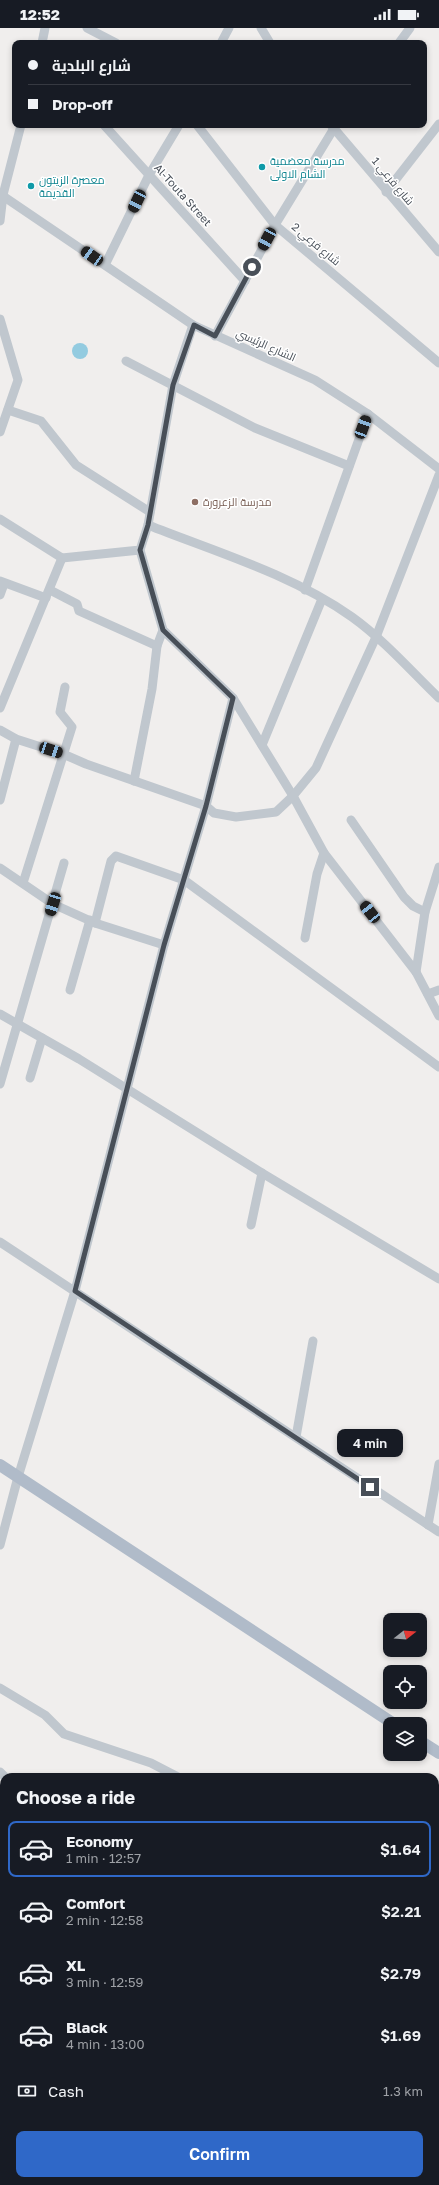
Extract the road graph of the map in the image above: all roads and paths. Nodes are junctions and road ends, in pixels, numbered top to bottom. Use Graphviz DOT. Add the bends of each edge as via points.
graph roads {
  1 [pos="45,28"];
  2 [pos="87,28"];
  3 [pos="229,28"];
  4 [pos="261,28"];
  5 [pos="410,28"];
  6 [pos="43,40"];
  7 [pos="110,40"];
  8 [pos="223,40"];
  9 [pos="268,40"];
  10 [pos="401,40"];
  11 [pos="439,124"];
  12 [pos="20,128"];
  13 [pos="107,128"];
  14 [pos="177,128"];
  15 [pos="199,128"];
  16 [pos="332,128"];
  17 [pos="335,128"];
  18 [pos="149,175"];
  19 [pos="386,192"];
  20 [pos="2,194"];
  21 [pos="0,221"];
  22 [pos="275,225"];
  23 [pos="439,252"];
  24 [pos="105,265"];
  25 [pos="245,280"];
  26 [pos="0,319"];
  27 [pos="194,325"];
  28 [pos="215,336"];
  29 [pos="126,361"];
  30 [pos="439,363"];
  31 [pos="173,385"];
  32 [pos="8,410"];
  33 [pos="368,414"];
  34 [pos="0,432"];
  35 [pos="349,466"];
  36 [pos="439,469"];
  37 [pos="439,475"];
  38 [pos="150,512"];
  39 [pos="0,519"];
  40 [pos="148,525"];
  41 [pos="140,550"];
  42 [pos="62,558"];
  43 [pos="2,583"];
  44 [pos="305,590"];
  45 [pos="48,594"];
  46 [pos="0,595"];
  47 [pos="322,598"];
  48 [pos="163,630"];
  49 [pos="376,638"];
  50 [pos="158,646"];
  51 [pos="65,687"];
  52 [pos="233,698"];
  53 [pos="439,698"];
  54 [pos="0,708"];
  55 [pos="0,730"];
  56 [pos="16,739"];
  57 [pos="262,745"];
  58 [pos="63,754"];
  59 [pos="134,781"];
  60 [pos="293,796"];
  61 [pos="0,800"];
  62 [pos="206,806"];
  63 [pos="351,820"];
  64 [pos="324,854"];
  65 [pos="64,863"];
  66 [pos="439,867"];
  67 [pos="0,868"];
  68 [pos="184,880"];
  69 [pos="23,883"];
  70 [pos="53,904"];
  71 [pos="425,912"];
  72 [pos="92,922"];
  73 [pos="305,938"];
  74 [pos="164,945"];
  75 [pos="416,972"];
  76 [pos="70,990"];
  77 [pos="439,990"];
  78 [pos="428,994"];
  79 [pos="0,1014"];
  80 [pos="439,1016"];
  81 [pos="17,1022"];
  82 [pos="42,1038"];
  83 [pos="439,1067"];
  84 [pos="30,1078"];
  85 [pos="0,1084"];
  86 [pos="127,1089"];
  87 [pos="262,1173"];
  88 [pos="251,1225"];
  89 [pos="0,1242"];
  90 [pos="439,1279"];
  91 [pos="75,1291"];
  92 [pos="313,1341"];
  93 [pos="296,1437"];
  94 [pos="439,1464"];
  95 [pos="0,1465"];
  96 [pos="18,1477"];
  97 [pos="428,1525"];
  98 [pos="439,1532"];
  99 [pos="0,1545"];
  100 [pos="0,1688"];
  101 [pos="383,1717"];
  102 [pos="427,1745"];
  103 [pos="439,1753"];
  104 [pos="170,1773"];
  1 -- 6 [label="street"];
  2 -- 7 [label="street"];
  3 -- 8 [label="street"];
  4 -- 9 [label="street"];
  5 -- 10 [label="street"];
  11 -- 19 [label="street"];
  12 -- 20 [label="street"];
  13 -- 18 [label="street, Al-Touta Street"];
  14 -- 18 [label="street"];
  15 -- 22 [label="street, شارع فرعي 2"];
  16 -- 22 [label="street"];
  17 -- 19 [label="street, شارع فرعي 1"];
  18 -- 24 [label="street"];
  18 -- 25 [label="street, Al-Touta Street"];
  19 -- 23 [label="street, شارع فرعي 1"];
  20 -- 21 [label="street"];
  20 -- 24 [label="street, الشارع الرئيسي"];
  22 -- 25 [label="street"];
  22 -- 30 [label="street, شارع فرعي 2"];
  24 -- 27 [label="street, الشارع الرئيسي"];
  25 -- 28 [label="street"];
  26 -- 32 [label="street" via="18,380"];
  27 -- 28 [label="street, الشارع الرئيسي"];
  27 -- 31 [label="street"];
  28 -- 33 [label="street, الشارع الرئيسي" via="315,380"];
  29 -- 31 [label="street"];
  31 -- 35 [label="street" via="255,428"];
  31 -- 38 [label="street"];
  32 -- 34 [label="street"];
  32 -- 38 [label="street" via="41,421 76,465"];
  33 -- 35 [label="street"];
  33 -- 36 [label="street, الشارع الرئيسي"];
  35 -- 44 [label="street"];
  37 -- 49 [label="street"];
  38 -- 40 [label="street"];
  39 -- 42 [label="street"];
  40 -- 41 [label="street"];
  40 -- 44 [label="street" via="287,580"];
  41 -- 42 [label="street"];
  41 -- 48 [label="street"];
  42 -- 45 [label="street"];
  43 -- 45 [label="street"];
  43 -- 46 [label="street"];
  44 -- 47 [label="street"];
  45 -- 50 [label="street" via="77,604 79,611"];
  45 -- 54 [label="street"];
  47 -- 49 [label="street" via="352,617"];
  47 -- 57 [label="street"];
  48 -- 50 [label="street"];
  48 -- 52 [label="street"];
  49 -- 53 [label="street"];
  49 -- 60 [label="street" via="316,768"];
  50 -- 59 [label="street"];
  51 -- 58 [label="street" via="60,712 72,727"];
  52 -- 57 [label="street"];
  52 -- 62 [label="street"];
  55 -- 56 [label="street"];
  56 -- 58 [label="street"];
  56 -- 61 [label="street"];
  57 -- 60 [label="street"];
  58 -- 59 [label="street"];
  58 -- 69 [label="street"];
  59 -- 62 [label="street"];
  60 -- 62 [label="street" via="276,812 236,817 214,814"];
  60 -- 64 [label="street"];
  62 -- 68 [label="street"];
  63 -- 71 [label="street" via="404,897 413,906"];
  64 -- 73 [label="street" via="317,874"];
  64 -- 75 [label="street"];
  65 -- 70 [label="street"];
  66 -- 71 [label="street"];
  67 -- 69 [label="street"];
  68 -- 72 [label="street" via="116,856 111,861"];
  68 -- 74 [label="street"];
  68 -- 83 [label="street"];
  69 -- 70 [label="street"];
  70 -- 72 [label="street"];
  70 -- 81 [label="street"];
  71 -- 75 [label="street"];
  72 -- 74 [label="street"];
  72 -- 76 [label="street"];
  74 -- 86 [label="street"];
  75 -- 78 [label="street"];
  77 -- 78 [label="street"];
  78 -- 80 [label="street"];
  79 -- 81 [label="street"];
  81 -- 82 [label="street"];
  81 -- 85 [label="street"];
  82 -- 84 [label="street"];
  82 -- 86 [label="street"];
  86 -- 87 [label="street"];
  86 -- 91 [label="street"];
  87 -- 88 [label="street"];
  87 -- 90 [label="street"];
  89 -- 91 [label="street"];
  91 -- 93 [label="street"];
  91 -- 96 [label="street"];
  92 -- 93 [label="street"];
  93 -- 97 [label="street"];
  94 -- 97 [label="street"];
  95 -- 96 [label="main road"];
  96 -- 99 [label="street"];
  96 -- 101 [label="main road"];
  97 -- 98 [label="street"];
  100 -- 104 [label="street" via="45,1715 64,1734 151,1763"];
  102 -- 103 [label="main road"];
}
